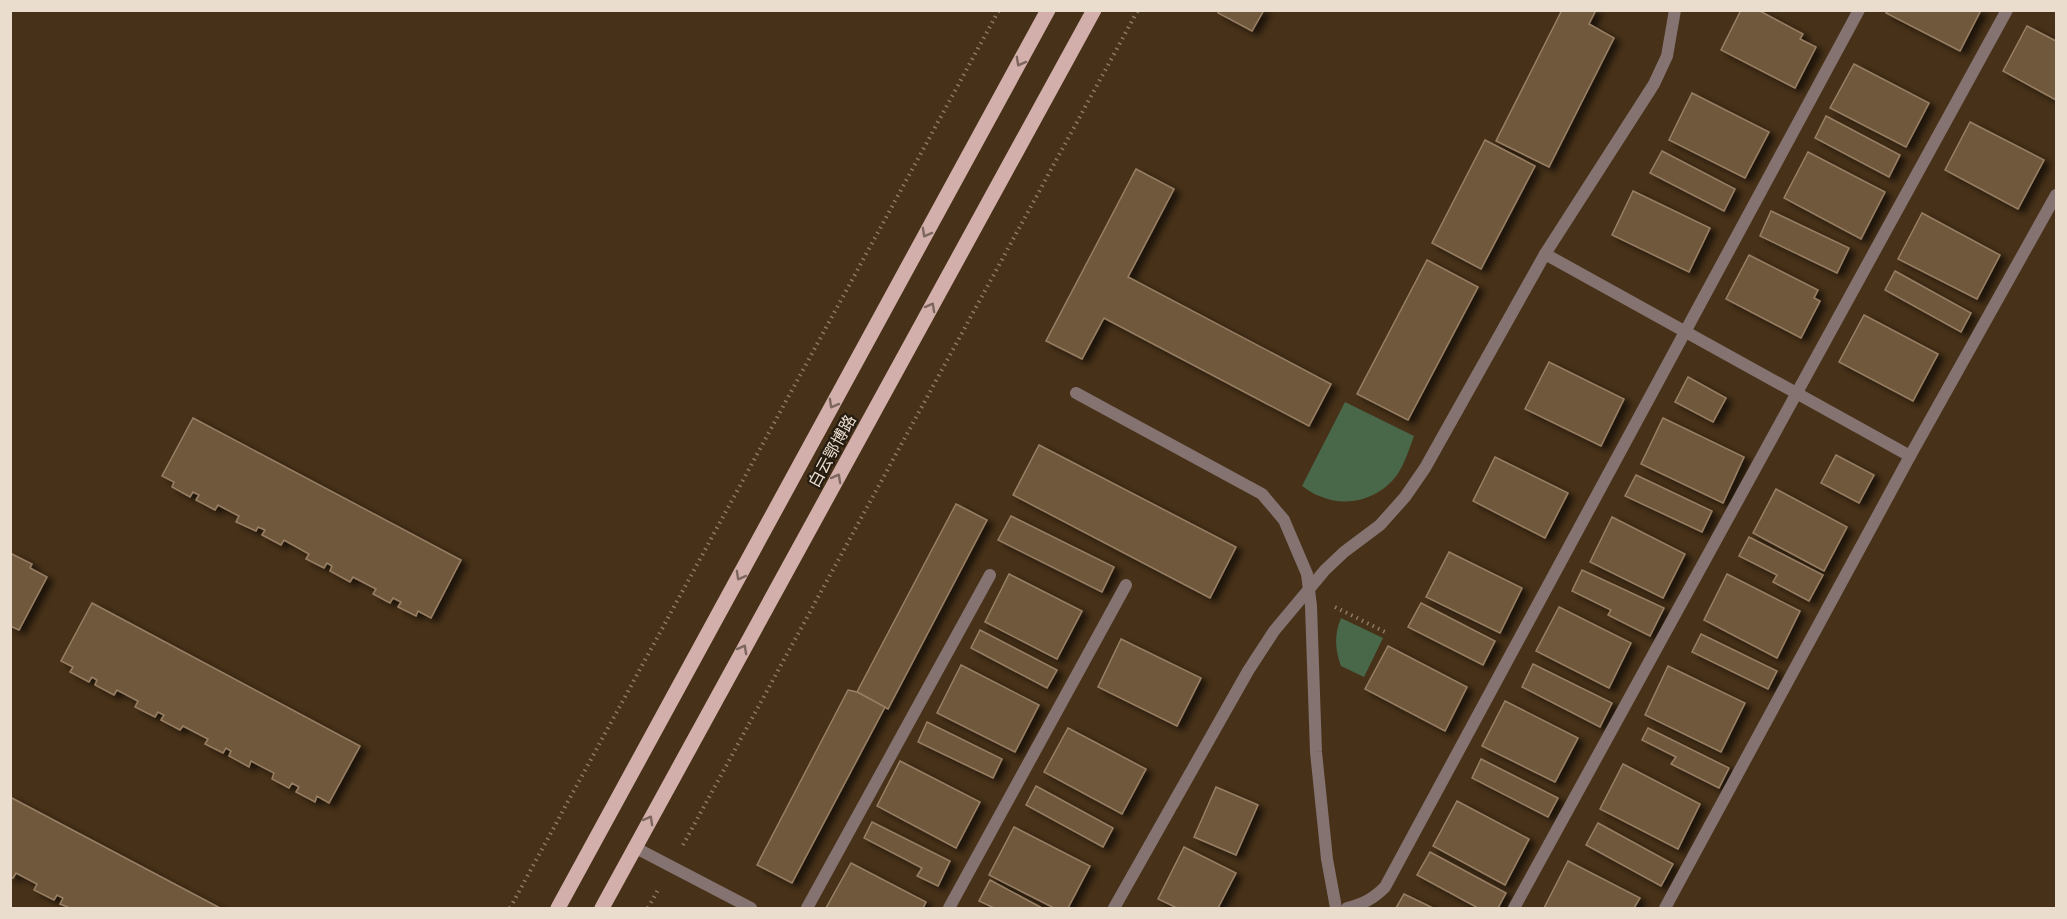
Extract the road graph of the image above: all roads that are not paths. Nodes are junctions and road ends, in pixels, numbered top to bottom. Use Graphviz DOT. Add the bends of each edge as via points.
graph roads {
  1 [pos="1048,10"];
  2 [pos="1094,10"];
  3 [pos="1675,10"];
  4 [pos="1859,10"];
  5 [pos="2007,10"];
  6 [pos="2056,195"];
  7 [pos="1545,254"];
  8 [pos="1685,332"];
  9 [pos="1076,393"];
  10 [pos="1797,394"];
  11 [pos="1910,456"];
  12 [pos="990,575"];
  13 [pos="1126,585"];
  14 [pos="1309,589"];
  15 [pos="634,848"];
  16 [pos="558,909"];
  17 [pos="602,909"];
  18 [pos="751,909"];
  19 [pos="807,909"];
  20 [pos="949,909"];
  21 [pos="1114,909"];
  22 [pos="1336,909"];
  23 [pos="1347,909"];
  24 [pos="1514,909"];
  25 [pos="1665,909"];
  1 -- 16 [label="main road, 白云鄂博路, one-way"];
  15 -- 2 [label="main road, 白云鄂博路, one-way"];
  3 -- 7 [label="street" via="1667,56 1654,84"];
  4 -- 8 [label="street"];
  5 -- 10 [label="street"];
  6 -- 11 [label="street"];
  7 -- 8 [label="street"];
  7 -- 14 [label="street" via="1405,497"];
  8 -- 10 [label="street"];
  8 -- 23 [label="street" via="1384,887 1368,901"];
  9 -- 14 [label="street" via="1262,494 1284,520 1307,574"];
  10 -- 11 [label="street"];
  10 -- 24 [label="street"];
  11 -- 25 [label="street"];
  12 -- 19 [label="street"];
  13 -- 20 [label="street"];
  14 -- 21 [label="street" via="1274,631 1248,671"];
  14 -- 22 [label="street" via="1316,752"];
  15 -- 17 [label="main road, 白云鄂博路"];
  15 -- 18 [label="street"];
}
